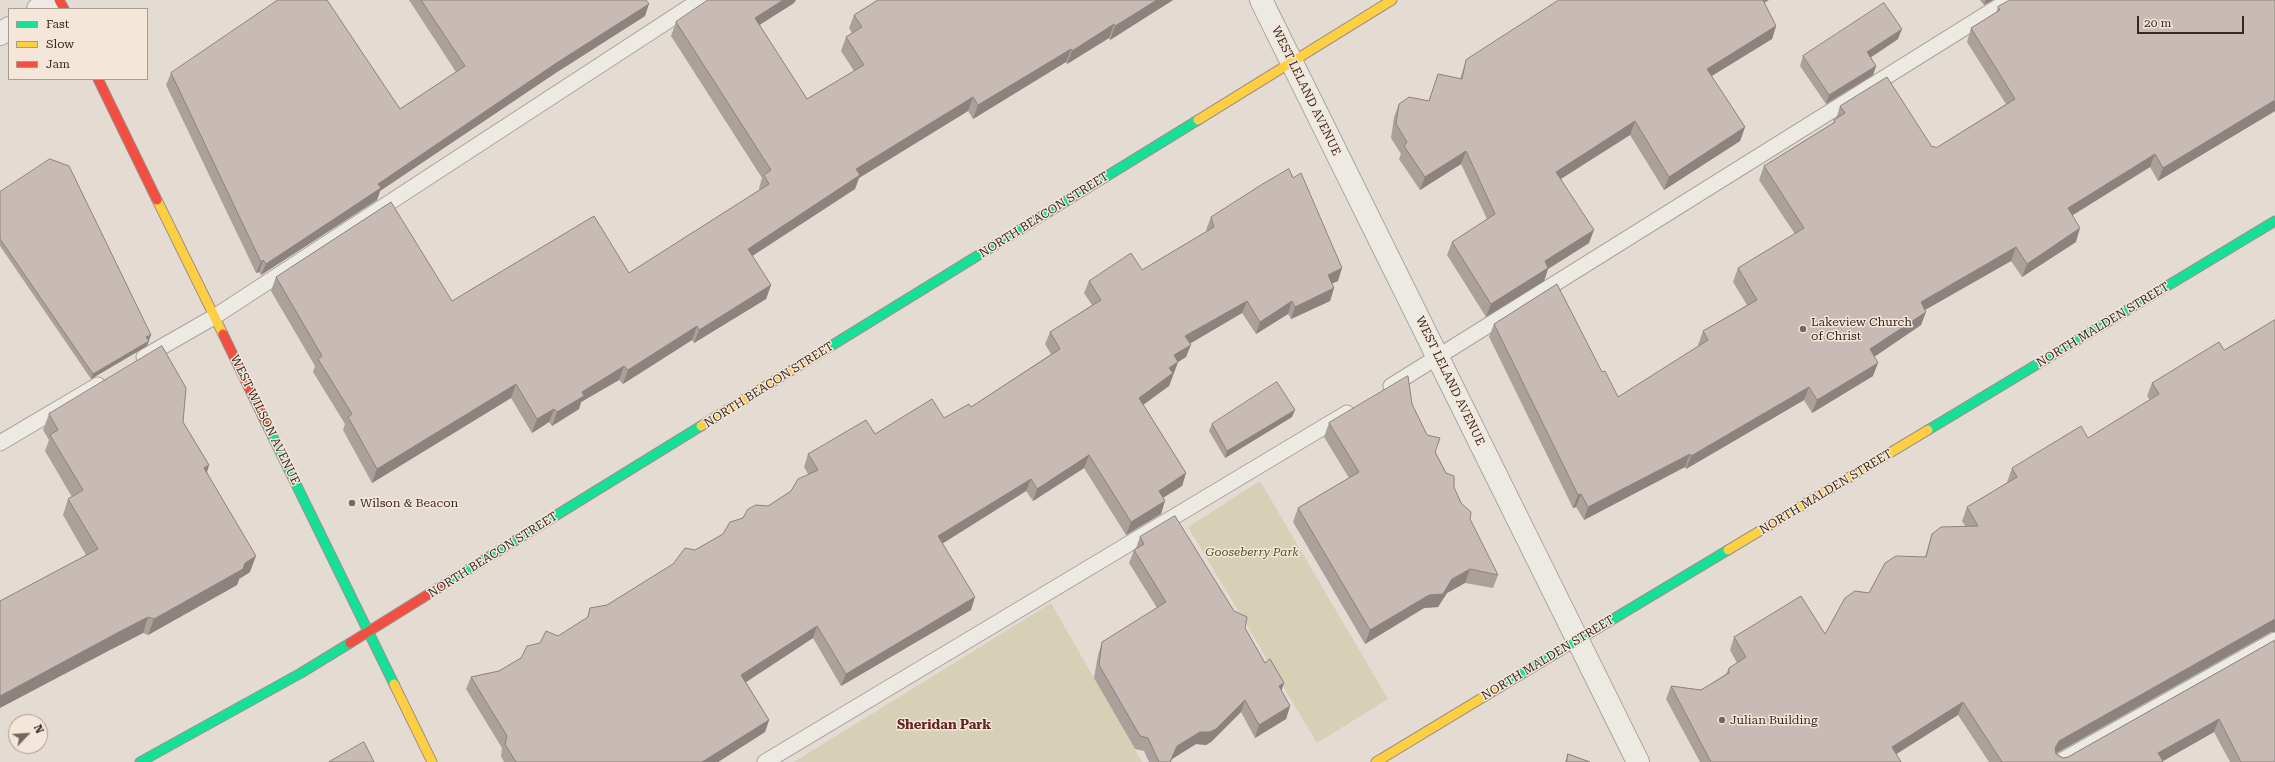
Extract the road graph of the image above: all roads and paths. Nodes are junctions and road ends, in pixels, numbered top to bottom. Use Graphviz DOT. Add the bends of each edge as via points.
graph roads {
  1 [pos="51,0"];
  2 [pos="700,0"];
  3 [pos="1261,0"];
  4 [pos="1392,0"];
  5 [pos="2009,0"];
  6 [pos="39,8"];
  7 [pos="1291,62"];
  8 [pos="98,80"];
  9 [pos="2275,221"];
  10 [pos="214,317"];
  11 [pos="1438,358"];
  12 [pos="135,363"];
  13 [pos="108,379"];
  14 [pos="1380,393"];
  15 [pos="1360,405"];
  16 [pos="0,442"];
  17 [pos="368,632"];
  18 [pos="1578,640"];
  19 [pos="2275,640"];
  20 [pos="140,762"];
  21 [pos="432,762"];
  22 [pos="765,762"];
  23 [pos="1376,762"];
  24 [pos="1638,762"];
  25 [pos="2059,762"];
  1 -- 6 [label="street"];
  2 -- 10 [label="lane"];
  3 -- 7 [label="street, WEST LELAND AVENUE"];
  4 -- 7 [label="street, NORTH BEACON STREET"];
  5 -- 11 [label="lane"];
  7 -- 11 [label="street, WEST LELAND AVENUE"];
  7 -- 17 [label="street, NORTH BEACON STREET"];
  8 -- 10 [label="street, WEST WILSON AVENUE"];
  9 -- 18 [label="street, NORTH MALDEN STREET"];
  10 -- 12 [label="lane"];
  10 -- 17 [label="street, WEST WILSON AVENUE"];
  11 -- 14 [label="lane"];
  11 -- 18 [label="street, WEST LELAND AVENUE"];
  13 -- 16 [label="lane"];
  15 -- 22 [label="lane"];
  17 -- 20 [label="street, NORTH BEACON STREET" via="301,673"];
  17 -- 21 [label="street, WEST WILSON AVENUE"];
  18 -- 23 [label="street, NORTH MALDEN STREET"];
  18 -- 24 [label="street, WEST LELAND AVENUE"];
  19 -- 25 [label="lane"];
}
